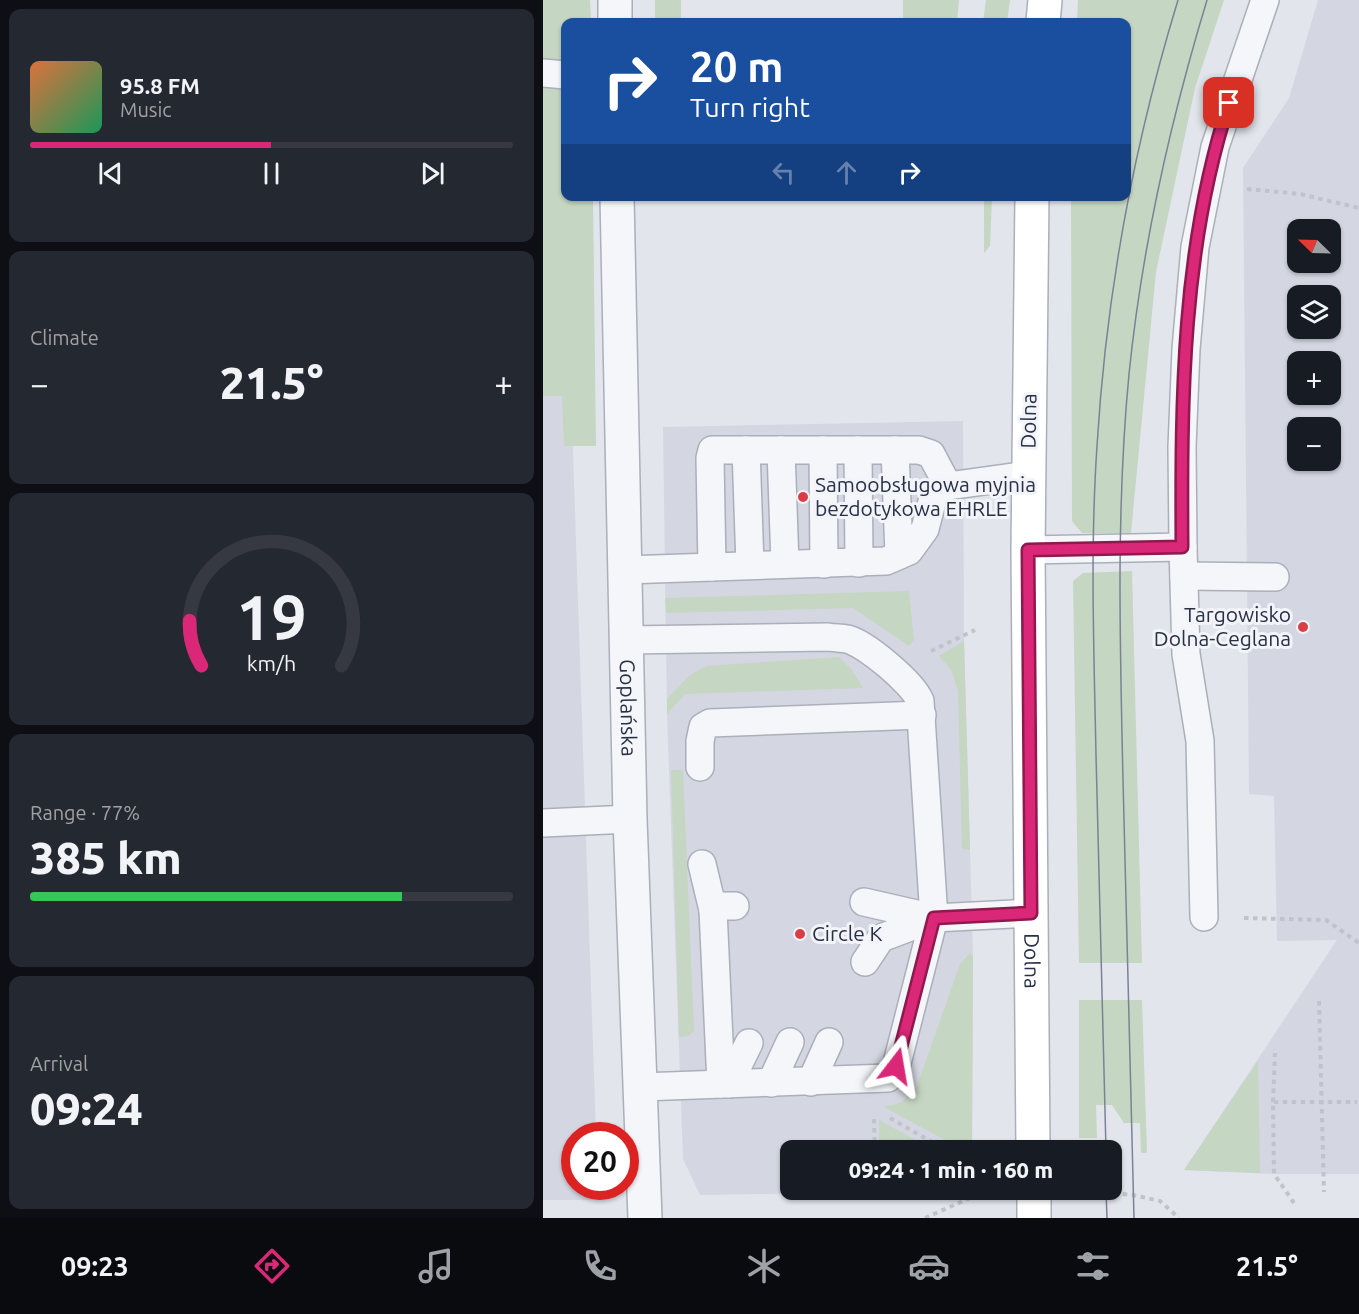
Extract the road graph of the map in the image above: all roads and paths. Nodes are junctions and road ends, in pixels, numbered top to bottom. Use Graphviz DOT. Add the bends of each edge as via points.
graph roads {
  1 [pos="615,0"];
  2 [pos="1045,0"];
  3 [pos="1265,0"];
  4 [pos="615,18"];
  5 [pos="1043,18"];
  6 [pos="543,73"];
  7 [pos="561,75"];
  8 [pos="1206,185"];
  9 [pos="617,201"];
  10 [pos="1032,201"];
  11 [pos="1359,208"];
  12 [pos="746,450"];
  13 [pos="781,450"];
  14 [pos="823,450"];
  15 [pos="858,450"];
  16 [pos="895,450"];
  17 [pos="1028,475"];
  18 [pos="948,486"];
  19 [pos="1182,547"];
  20 [pos="1028,550"];
  21 [pos="899,555"];
  22 [pos="859,563"];
  23 [pos="785,564"];
  24 [pos="824,564"];
  25 [pos="750,565"];
  26 [pos="712,567"];
  27 [pos="625,570"];
  28 [pos="1184,576"];
  29 [pos="1275,577"];
  30 [pos="626,640"];
  31 [pos="922,715"];
  32 [pos="701,767"];
  33 [pos="630,819"];
  34 [pos="543,823"];
  35 [pos="702,864"];
  36 [pos="864,902"];
  37 [pos="1031,913"];
  38 [pos="1204,917"];
  39 [pos="934,918"];
  40 [pos="1359,943"];
  41 [pos="865,962"];
  42 [pos="736,1000"];
  43 [pos="1319,1001"];
  44 [pos="790,1042"];
  45 [pos="829,1042"];
  46 [pos="749,1043"];
  47 [pos="718,1044"];
  48 [pos="1275,1053"];
  49 [pos="873,1079"];
  50 [pos="811,1082"];
  51 [pos="771,1083"];
  52 [pos="725,1084"];
  53 [pos="641,1087"];
  54 [pos="1357,1101"];
  55 [pos="1273,1102"];
  56 [pos="1322,1103"];
  57 [pos="874,1110"];
  58 [pos="875,1140"];
  59 [pos="928,1140"];
  60 [pos="1033,1140"];
  61 [pos="1324,1192"];
  62 [pos="1122,1194"];
  63 [pos="965,1200"];
  64 [pos="1034,1200"];
  65 [pos="1294,1203"];
  66 [pos="645,1218"];
  67 [pos="925,1218"];
  68 [pos="1034,1218"];
  69 [pos="1179,1218"];
  1 -- 4 [label="street"];
  2 -- 5 [label="street"];
  3 -- 8 [label="lane"];
  6 -- 7 [label="lane"];
  8 -- 11 [label="path" via="1300,194"];
  8 -- 19 [label="lane" via="1195,247 1186,349"];
  9 -- 27 [label="street, Goplańska"];
  10 -- 17 [label="street, Dolna"];
  12 -- 13 [label="lane"];
  12 -- 25 [label="lane"];
  12 -- 26 [label="lane" via="713,450 710,458"];
  13 -- 14 [label="lane"];
  13 -- 23 [label="lane"];
  14 -- 15 [label="lane"];
  14 -- 24 [label="lane"];
  15 -- 16 [label="lane"];
  15 -- 22 [label="lane"];
  16 -- 18 [label="lane" via="931,454"];
  16 -- 21 [label="lane"];
  17 -- 18 [label="lane"];
  17 -- 20 [label="street, Dolna"];
  18 -- 21 [label="lane" via="933,498 925,529 909,551"];
  19 -- 20 [label="lane"];
  19 -- 28 [label="lane"];
  20 -- 37 [label="street, Dolna"];
  21 -- 22 [label="lane" via="886,561"];
  22 -- 24 [label="lane"];
  23 -- 24 [label="lane"];
  23 -- 25 [label="lane"];
  25 -- 26 [label="lane"];
  26 -- 27 [label="lane"];
  27 -- 30 [label="street, Goplańska"];
  28 -- 29 [label="lane"];
  28 -- 38 [label="lane" via="1186,654 1200,741"];
  30 -- 31 [label="lane" via="849,639 916,690"];
  30 -- 33 [label="street, Goplańska"];
  31 -- 32 [label="lane" via="710,723 703,727 700,741"];
  31 -- 39 [label="lane"];
  33 -- 34 [label="lane"];
  33 -- 53 [label="street, Goplańska"];
  35 -- 47 [label="lane" via="724,908"];
  36 -- 39 [label="lane"];
  37 -- 39 [label="lane"];
  37 -- 60 [label="street, Dolna"];
  38 -- 40 [label="path" via="1326,920"];
  39 -- 41 [label="lane" via="881,938"];
  39 -- 49 [label="lane" via="895,1071 885,1079"];
  42 -- 47 [label="lane"];
  43 -- 56 [label="path"];
  44 -- 51 [label="lane"];
  45 -- 50 [label="lane"];
  46 -- 52 [label="lane"];
  47 -- 52 [label="lane"];
  48 -- 55 [label="path"];
  49 -- 50 [label="lane"];
  49 -- 57 [label="path"];
  50 -- 51 [label="lane"];
  51 -- 52 [label="lane"];
  52 -- 53 [label="lane"];
  53 -- 66 [label="street, Goplańska"];
  54 -- 56 [label="path"];
  55 -- 56 [label="path"];
  55 -- 65 [label="path" via="1274,1174"];
  56 -- 61 [label="path"];
  57 -- 58 [label="path"];
  57 -- 59 [label="path"];
  62 -- 69 [label="path" via="1160,1201"];
  63 -- 67 [label="path"];
  64 -- 68 [label="street"];
}
